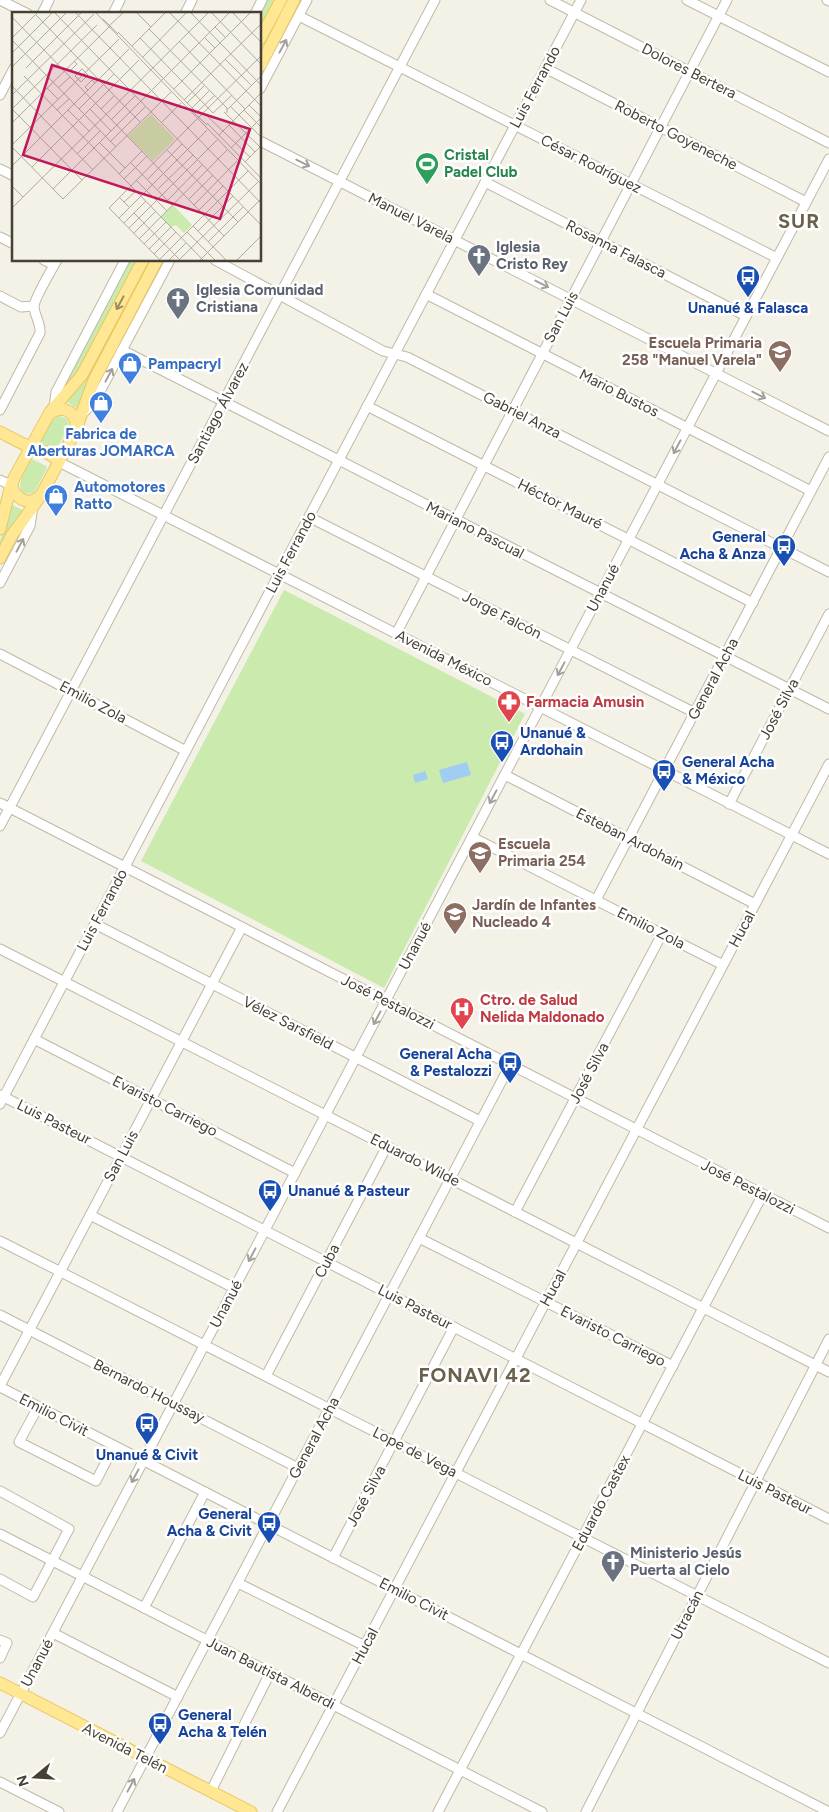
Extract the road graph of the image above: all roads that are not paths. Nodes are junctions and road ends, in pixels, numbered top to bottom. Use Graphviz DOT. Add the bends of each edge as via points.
graph roads {
  1 [pos="0,0"];
  2 [pos="49,0"];
  3 [pos="120,0"];
  4 [pos="192,0"];
  5 [pos="262,0"];
  6 [pos="281,0"];
  7 [pos="294,0"];
  8 [pos="307,0"];
  9 [pos="435,0"];
  10 [pos="550,0"];
  11 [pos="581,0"];
  12 [pos="688,0"];
  13 [pos="727,0"];
  14 [pos="24,12"];
  15 [pos="43,12"];
  16 [pos="114,12"];
  17 [pos="186,12"];
  18 [pos="256,12"];
  19 [pos="574,13"];
  20 [pos="299,16"];
  21 [pos="719,16"];
  22 [pos="261,37"];
  23 [pos="261,64"];
  24 [pos="400,67"];
  25 [pos="545,68"];
  26 [pos="12,72"];
  27 [pos="690,72"];
  28 [pos="829,72"];
  29 [pos="261,87"];
  30 [pos="0,95"];
  31 [pos="515,125"];
  32 [pos="660,128"];
  33 [pos="261,142"];
  34 [pos="829,143"];
  35 [pos="829,159"];
  36 [pos="0,169"];
  37 [pos="12,175"];
  38 [pos="340,182"];
  39 [pos="485,182"];
  40 [pos="631,184"];
  41 [pos="806,202"];
  42 [pos="0,237"];
  43 [pos="455,240"];
  44 [pos="601,241"];
  45 [pos="12,243"];
  46 [pos="777,258"];
  47 [pos="124,261"];
  48 [pos="142,261"];
  49 [pos="156,261"];
  50 [pos="169,261"];
  51 [pos="218,261"];
  52 [pos="55,263"];
  53 [pos="426,294"];
  54 [pos="281,295"];
  55 [pos="0,296"];
  56 [pos="571,299"];
  57 [pos="34,306"];
  58 [pos="746,316"];
  59 [pos="122,350"];
  60 [pos="395,354"];
  61 [pos="542,354"];
  62 [pos="716,373"];
  63 [pos="224,402"];
  64 [pos="368,406"];
  65 [pos="0,410"];
  66 [pos="512,410"];
  67 [pos="50,412"];
  68 [pos="81,415"];
  69 [pos="688,428"];
  70 [pos="829,431"];
  71 [pos="0,432"];
  72 [pos="75,432"];
  73 [pos="31,447"];
  74 [pos="829,457"];
  75 [pos="339,460"];
  76 [pos="59,462"];
  77 [pos="484,465"];
  78 [pos="0,480"];
  79 [pos="658,485"];
  80 [pos="10,489"];
  81 [pos="812,491"];
  82 [pos="42,493"];
  83 [pos="0,500"];
  84 [pos="34,505"];
  85 [pos="164,515"];
  86 [pos="309,517"];
  87 [pos="456,520"];
  88 [pos="0,529"];
  89 [pos="629,539"];
  90 [pos="782,548"];
  91 [pos="0,558"];
  92 [pos="829,572"];
  93 [pos="279,574"];
  94 [pos="426,576"];
  95 [pos="0,583"];
  96 [pos="600,593"];
  97 [pos="753,603"];
  98 [pos="829,614"];
  99 [pos="396,634"];
  100 [pos="570,650"];
  101 [pos="0,654"];
  102 [pos="725,656"];
  103 [pos="790,689"];
  104 [pos="71,691"];
  105 [pos="540,708"];
  106 [pos="829,709"];
  107 [pos="694,714"];
  108 [pos="186,751"];
  109 [pos="829,764"];
  110 [pos="664,771"];
  111 [pos="505,775"];
  112 [pos="825,780"];
  113 [pos="0,803"];
  114 [pos="729,804"];
  115 [pos="10,808"];
  116 [pos="0,826"];
  117 [pos="791,836"];
  118 [pos="472,837"];
  119 [pos="629,839"];
  120 [pos="829,854"];
  121 [pos="125,867"];
  122 [pos="596,900"];
  123 [pos="755,904"];
  124 [pos="95,924"];
  125 [pos="242,927"];
  126 [pos="662,934"];
  127 [pos="0,949"];
  128 [pos="723,965"];
  129 [pos="64,982"];
  130 [pos="212,984"];
  131 [pos="386,1001"];
  132 [pos="34,1039"];
  133 [pos="182,1042"];
  134 [pos="356,1058"];
  135 [pos="510,1064"];
  136 [pos="1,1098"];
  137 [pos="575,1098"];
  138 [pos="151,1099"];
  139 [pos="326,1115"];
  140 [pos="480,1121"];
  141 [pos="637,1129"];
  142 [pos="387,1146"];
  143 [pos="121,1157"];
  144 [pos="295,1173"];
  145 [pos="450,1178"];
  146 [pos="763,1194"];
  147 [pos="515,1212"];
  148 [pos="90,1215"];
  149 [pos="829,1228"];
  150 [pos="265,1230"];
  151 [pos="419,1238"];
  152 [pos="0,1241"];
  153 [pos="577,1243"];
  154 [pos="326,1262"];
  155 [pos="60,1271"];
  156 [pos="234,1288"];
  157 [pos="390,1294"];
  158 [pos="546,1302"];
  159 [pos="703,1308"];
  160 [pos="0,1315"];
  161 [pos="454,1327"];
  162 [pos="29,1330"];
  163 [pos="829,1339"];
  164 [pos="204,1345"];
  165 [pos="516,1359"];
  166 [pos="816,1365"];
  167 [pos="673,1366"];
  168 [pos="829,1372"];
  169 [pos="266,1376"];
  170 [pos="0,1387"];
  171 [pos="173,1404"];
  172 [pos="38,1407"];
  173 [pos="329,1409"];
  174 [pos="642,1424"];
  175 [pos="394,1442"];
  176 [pos="114,1446"];
  177 [pos="144,1461"];
  178 [pos="298,1468"];
  179 [pos="456,1473"];
  180 [pos="756,1482"];
  181 [pos="0,1491"];
  182 [pos="205,1492"];
  183 [pos="829,1519"];
  184 [pos="268,1525"];
  185 [pos="0,1534"];
  186 [pos="582,1538"];
  187 [pos="333,1558"];
  188 [pos="52,1560"];
  189 [pos="83,1576"];
  190 [pos="0,1579"];
  191 [pos="238,1583"];
  192 [pos="395,1589"];
  193 [pos="697,1596"];
  194 [pos="144,1608"];
  195 [pos="53,1633"];
  196 [pos="0,1640"];
  197 [pos="208,1640"];
  198 [pos="365,1646"];
  199 [pos="521,1654"];
  200 [pos="0,1658"];
  201 [pos="829,1663"];
  202 [pos="270,1672"];
  203 [pos="0,1683"];
  204 [pos="21,1694"];
  205 [pos="178,1697"];
  206 [pos="334,1705"];
  207 [pos="636,1713"];
  208 [pos="0,1733"];
  209 [pos="146,1758"];
  210 [pos="460,1770"];
  211 [pos="0,1782"];
  212 [pos="210,1791"];
  213 [pos="59,1812"];
  214 [pos="117,1812"];
  215 [pos="251,1812"];
  216 [pos="277,1812"];
  217 [pos="438,1812"];
  218 [pos="542,1812"];
  219 [pos="586,1812"];
  220 [pos="829,1812"];
  1 -- 14 [label="street"];
  2 -- 15 [label="street"];
  3 -- 16 [label="street"];
  4 -- 17 [label="street"];
  5 -- 18 [label="street"];
  6 -- 22 [label="main road"];
  7 -- 23 [label="main road"];
  8 -- 20 [label="street"];
  9 -- 24 [label="street, Santiago Álvarez"];
  10 -- 19 [label="street, Dolores Bertera"];
  11 -- 19 [label="street, Luis Ferrando"];
  12 -- 21 [label="street"];
  13 -- 21 [label="street, San Luis"];
  19 -- 25 [label="street, Luis Ferrando"];
  19 -- 27 [label="street, Dolores Bertera"];
  20 -- 24 [label="street, César Rodríguez"];
  29 -- 20 [label="street, one-way"];
  21 -- 27 [label="street, San Luis"];
  21 -- 28 [label="street"];
  24 -- 31 [label="street, César Rodríguez"];
  24 -- 38 [label="street, Santiago Álvarez"];
  25 -- 31 [label="street, Luis Ferrando"];
  25 -- 32 [label="street, Roberto Goyeneche"];
  26 -- 30 [label="street"];
  27 -- 32 [label="street, San Luis"];
  27 -- 34 [label="street, Dolores Bertera"];
  31 -- 39 [label="street, Luis Ferrando"];
  31 -- 40 [label="street, César Rodríguez"];
  32 -- 40 [label="street, San Luis"];
  32 -- 41 [label="street, Roberto Goyeneche"];
  33 -- 38 [label="street, Manuel Varela, one-way"];
  35 -- 41 [label="street, Unanué"];
  36 -- 37 [label="street"];
  38 -- 43 [label="street, Manuel Varela"];
  38 -- 54 [label="street, Santiago Álvarez"];
  39 -- 43 [label="street, Luis Ferrando"];
  39 -- 44 [label="street, Rosanna Falasca"];
  40 -- 44 [label="street, San Luis"];
  40 -- 46 [label="street, César Rodríguez"];
  41 -- 46 [label="street, Unanué"];
  42 -- 45 [label="street"];
  43 -- 53 [label="street, Luis Ferrando"];
  43 -- 56 [label="street, Manuel Varela, one-way"];
  44 -- 56 [label="street, San Luis"];
  44 -- 58 [label="street, Rosanna Falasca"];
  46 -- 58 [label="street, Unanué"];
  47 -- 67 [label="street" via="56,392"];
  48 -- 67 [label="main road, one-way" via="82,374"];
  49 -- 68 [label="main road" via="94,380"];
  50 -- 59 [label="street"];
  51 -- 54 [label="street, Gabriel Anza"];
  52 -- 57 [label="street"];
  53 -- 60 [label="street, Luis Ferrando"];
  53 -- 61 [label="street, Mario Bustos"];
  54 -- 60 [label="street, Gabriel Anza" via="383,351"];
  54 -- 63 [label="street, Santiago Álvarez"];
  55 -- 57 [label="street" via="21,307"];
  56 -- 61 [label="street, San Luis"];
  56 -- 62 [label="street, Manuel Varela"];
  57 -- 65 [label="street" via="40,333"];
  58 -- 62 [label="street, Unanué"];
  59 -- 63 [label="street, Mariano Pascual"];
  68 -- 59 [label="street, one-way" via="95,401"];
  60 -- 64 [label="street, Luis Ferrando"];
  60 -- 66 [label="street, Gabriel Anza" via="407,356"];
  61 -- 66 [label="street, San Luis"];
  61 -- 69 [label="street, Mario Bustos"];
  62 -- 69 [label="street, Unanué"];
  62 -- 70 [label="street, Manuel Varela, one-way"];
  63 -- 75 [label="street, Mariano Pascual"];
  63 -- 85 [label="street, Santiago Álvarez"];
  64 -- 75 [label="street, Luis Ferrando"];
  64 -- 77 [label="street, Héctor Mauré"];
  66 -- 77 [label="street, San Luis"];
  66 -- 79 [label="street, Gabriel Anza"];
  67 -- 72 [label="main road" via="60,409 72,414 76,422"];
  67 -- 73 [label="main road"];
  68 -- 72 [label="main road"];
  69 -- 79 [label="street, Unanué, one-way"];
  69 -- 81 [label="street, Mario Bustos"];
  71 -- 73 [label="main road, Avenida México"];
  72 -- 76 [label="main road"];
  73 -- 76 [label="main road, Avenida México" via="35,455 48,462"];
  73 -- 80 [label="main road"];
  74 -- 81 [label="street, General Acha"];
  75 -- 86 [label="street, Luis Ferrando"];
  75 -- 87 [label="street, Mariano Pascual"];
  76 -- 82 [label="main road"];
  76 -- 85 [label="street, Avenida México"];
  77 -- 87 [label="street, San Luis"];
  77 -- 89 [label="street, Héctor Mauré"];
  78 -- 80 [label="street"];
  79 -- 89 [label="street, Unanué"];
  79 -- 90 [label="street, Gabriel Anza"];
  80 -- 82 [label="main road" via="26,502"];
  80 -- 83 [label="street"];
  80 -- 88 [label="main road"];
  81 -- 90 [label="street, General Acha"];
  82 -- 84 [label="main road"];
  84 -- 91 [label="main road"];
  95 -- 84 [label="street, one-way" via="30,526"];
  85 -- 93 [label="street, Avenida México"];
  85 -- 104 [label="street, Santiago Álvarez"];
  86 -- 93 [label="street, Luis Ferrando"];
  86 -- 94 [label="street, Jorge Falcón"];
  87 -- 94 [label="street, San Luis"];
  87 -- 96 [label="street, Mariano Pascual"];
  89 -- 96 [label="street, Unanué"];
  89 -- 97 [label="street, Héctor Mauré"];
  90 -- 92 [label="street, Gabriel Anza"];
  90 -- 97 [label="street, General Acha"];
  93 -- 99 [label="street, Avenida México"];
  93 -- 108 [label="street, Luis Ferrando"];
  94 -- 99 [label="street, San Luis"];
  94 -- 100 [label="street, Jorge Falcón"];
  96 -- 100 [label="street, Unanué"];
  96 -- 102 [label="street, Mariano Pascual"];
  97 -- 102 [label="street, General Acha"];
  98 -- 103 [label="street, José Silva"];
  99 -- 105 [label="street, Avenida México"];
  100 -- 105 [label="street, Unanué, one-way"];
  100 -- 107 [label="street, Jorge Falcón"];
  101 -- 104 [label="street, Emilio Zola"];
  102 -- 103 [label="street, Mariano Pascual"];
  102 -- 107 [label="street, General Acha"];
  103 -- 106 [label="street, Mariano Pascual"];
  103 -- 114 [label="street, José Silva"];
  104 -- 108 [label="street, Emilio Zola"];
  104 -- 115 [label="street, Santiago Álvarez"];
  105 -- 110 [label="street, Avenida México"];
  105 -- 111 [label="street, Unanué"];
  107 -- 110 [label="street, General Acha"];
  108 -- 121 [label="street, Luis Ferrando"];
  109 -- 112 [label="street, Hucal"];
  110 -- 114 [label="street, Avenida México"];
  110 -- 119 [label="street, General Acha"];
  111 -- 118 [label="street, Unanué, one-way"];
  111 -- 119 [label="street, Esteban Ardohain"];
  112 -- 117 [label="street, Hucal"];
  113 -- 115 [label="street, José Pestalozzi"];
  114 -- 117 [label="street, Avenida México"];
  115 -- 116 [label="street, Santiago Álvarez"];
  115 -- 121 [label="street, José Pestalozzi"];
  117 -- 120 [label="street, Avenida México"];
  117 -- 123 [label="street, Hucal"];
  118 -- 122 [label="street, Emilio Zola"];
  118 -- 131 [label="street, Unanué"];
  119 -- 122 [label="street, General Acha"];
  119 -- 123 [label="street, Esteban Ardohain"];
  121 -- 124 [label="street, Luis Ferrando"];
  121 -- 125 [label="street, José Pestalozzi"];
  122 -- 126 [label="street, Emilio Zola"];
  123 -- 128 [label="street, Hucal"];
  124 -- 129 [label="street, Luis Ferrando"];
  124 -- 130 [label="street, Vélez Sarsfield"];
  125 -- 130 [label="street, San Luis"];
  125 -- 131 [label="street, José Pestalozzi"];
  126 -- 128 [label="street, Emilio Zola"];
  126 -- 137 [label="street, José Silva"];
  127 -- 129 [label="street, Eduardo Wilde"];
  128 -- 141 [label="street, Hucal"];
  129 -- 132 [label="street, Luis Ferrando"];
  129 -- 133 [label="street, Eduardo Wilde"];
  130 -- 133 [label="street, San Luis"];
  130 -- 134 [label="street, Vélez Sarsfield"];
  131 -- 134 [label="street, Unanué, one-way"];
  131 -- 135 [label="street, José Pestalozzi"];
  132 -- 136 [label="street, Luis Ferrando"];
  132 -- 138 [label="street, Evaristo Carriego"];
  133 -- 138 [label="street, San Luis"];
  133 -- 139 [label="street, Eduardo Wilde"];
  134 -- 139 [label="street, Unanué"];
  134 -- 140 [label="street, Vélez Sarsfield"];
  135 -- 137 [label="street, José Pestalozzi"];
  135 -- 140 [label="street, General Acha"];
  136 -- 143 [label="street, Luis Pasteur"];
  137 -- 141 [label="street, José Pestalozzi"];
  137 -- 147 [label="street, José Silva"];
  138 -- 143 [label="street, San Luis"];
  138 -- 144 [label="street, Evaristo Carriego"];
  139 -- 142 [label="street, Eduardo Wilde"];
  139 -- 144 [label="street, Unanué"];
  140 -- 145 [label="street, General Acha"];
  141 -- 146 [label="street, José Pestalozzi"];
  141 -- 153 [label="street, Hucal"];
  142 -- 145 [label="street, Eduardo Wilde"];
  142 -- 154 [label="street, Cuba"];
  143 -- 148 [label="street, San Luis"];
  143 -- 150 [label="street, Luis Pasteur"];
  144 -- 150 [label="street, Unanué"];
  145 -- 147 [label="street, Eduardo Wilde"];
  145 -- 151 [label="street, General Acha"];
  146 -- 149 [label="street, José Pestalozzi"];
  146 -- 159 [label="street, Eduardo Castex"];
  147 -- 153 [label="street, Eduardo Wilde"];
  148 -- 155 [label="street, San Luis"];
  148 -- 156 [label="street"];
  150 -- 154 [label="street, Luis Pasteur"];
  150 -- 156 [label="street, Unanué, one-way"];
  151 -- 157 [label="street, General Acha"];
  151 -- 158 [label="street, Evaristo Carriego"];
  152 -- 155 [label="street, Lope de Vega"];
  153 -- 158 [label="street, Hucal"];
  153 -- 159 [label="street, Eduardo Wilde"];
  154 -- 157 [label="street, Luis Pasteur"];
  154 -- 169 [label="street, Cuba"];
  155 -- 162 [label="street, San Luis"];
  155 -- 164 [label="street, Lope de Vega"];
  156 -- 164 [label="street, Unanué"];
  157 -- 161 [label="street, Luis Pasteur"];
  157 -- 173 [label="street, General Acha"];
  158 -- 165 [label="street, Hucal"];
  158 -- 167 [label="street, Evaristo Carriego"];
  159 -- 166 [label="street, Eduardo Wilde"];
  159 -- 167 [label="street, Eduardo Castex"];
  160 -- 162 [label="street, Bernardo Houssay"];
  161 -- 165 [label="street, Luis Pasteur"];
  161 -- 175 [label="street, José Silva"];
  162 -- 170 [label="street, San Luis"];
  162 -- 171 [label="street, Bernardo Houssay"];
  163 -- 166 [label="street, Utracán"];
  164 -- 169 [label="street, Lope de Vega"];
  164 -- 171 [label="street, Unanué"];
  165 -- 174 [label="street, Luis Pasteur"];
  165 -- 179 [label="street, Hucal"];
  166 -- 168 [label="street, Eduardo Wilde"];
  166 -- 180 [label="street, Utracán"];
  167 -- 174 [label="street, Eduardo Castex"];
  169 -- 173 [label="street, Lope de Vega"];
  170 -- 172 [label="street, Emilio Civit"];
  171 -- 177 [label="street, Unanué"];
  171 -- 178 [label="street, Bernardo Houssay"];
  172 -- 176 [label="street, Emilio Civit"];
  172 -- 176 [label="street" via="19,1442 96,1481"];
  173 -- 175 [label="street, Lope de Vega"];
  173 -- 178 [label="street, General Acha"];
  174 -- 180 [label="street, Luis Pasteur"];
  174 -- 186 [label="street, Eduardo Castex"];
  175 -- 179 [label="street, Lope de Vega"];
  175 -- 187 [label="street, José Silva"];
  176 -- 177 [label="street, Emilio Civit"];
  177 -- 182 [label="street, Emilio Civit"];
  177 -- 189 [label="street, Unanué, one-way"];
  178 -- 184 [label="street, General Acha"];
  179 -- 186 [label="street, Lope de Vega"];
  179 -- 192 [label="street, Hucal"];
  180 -- 183 [label="street, Luis Pasteur"];
  180 -- 193 [label="street, Utracán"];
  181 -- 188 [label="street" via="69,1529"];
  182 -- 184 [label="street, Emilio Civit"];
  182 -- 194 [label="street"];
  184 -- 187 [label="street, Emilio Civit"];
  184 -- 191 [label="street, General Acha"];
  185 -- 188 [label="street, Juan Bautista Alberdi"];
  186 -- 193 [label="street, Lope de Vega"];
  186 -- 199 [label="street, Eduardo Castex"];
  187 -- 192 [label="street, Emilio Civit"];
  188 -- 189 [label="street, Juan Bautista Alberdi"];
  188 -- 190 [label="street" via="33,1597"];
  189 -- 194 [label="street, Juan Bautista Alberdi"];
  189 -- 195 [label="street, Unanué"];
  191 -- 197 [label="street, General Acha"];
  191 -- 198 [label="street"];
  192 -- 198 [label="street, Hucal"];
  192 -- 199 [label="street, Emilio Civit"];
  193 -- 201 [label="street, Lope de Vega"];
  193 -- 207 [label="street, Utracán"];
  194 -- 197 [label="street, Juan Bautista Alberdi"];
  195 -- 204 [label="street, Unanué"];
  195 -- 205 [label="street"];
  196 -- 200 [label="street" via="7,1643"];
  197 -- 202 [label="street, Juan Bautista Alberdi"];
  197 -- 205 [label="street, General Acha"];
  198 -- 206 [label="street, Hucal"];
  199 -- 207 [label="street, Emilio Civit"];
  199 -- 210 [label="street, Eduardo Castex"];
  202 -- 206 [label="street, Juan Bautista Alberdi"];
  202 -- 212 [label="street"];
  203 -- 204 [label="main road, Avenida Telén"];
  204 -- 208 [label="street, Unanué"];
  204 -- 209 [label="main road, Avenida Telén"];
  205 -- 209 [label="street, General Acha"];
  206 -- 210 [label="street, Juan Bautista Alberdi"];
  206 -- 216 [label="street, Hucal"];
  207 -- 219 [label="street, Utracán"];
  207 -- 220 [label="street, Emilio Civit"];
  209 -- 212 [label="main road, Avenida Telén"];
  214 -- 209 [label="street, General Acha, one-way"];
  210 -- 217 [label="street, Eduardo Castex"];
  210 -- 218 [label="street, Juan Bautista Alberdi"];
  211 -- 213 [label="street"];
  212 -- 215 [label="main road, Avenida Telén"];
}
